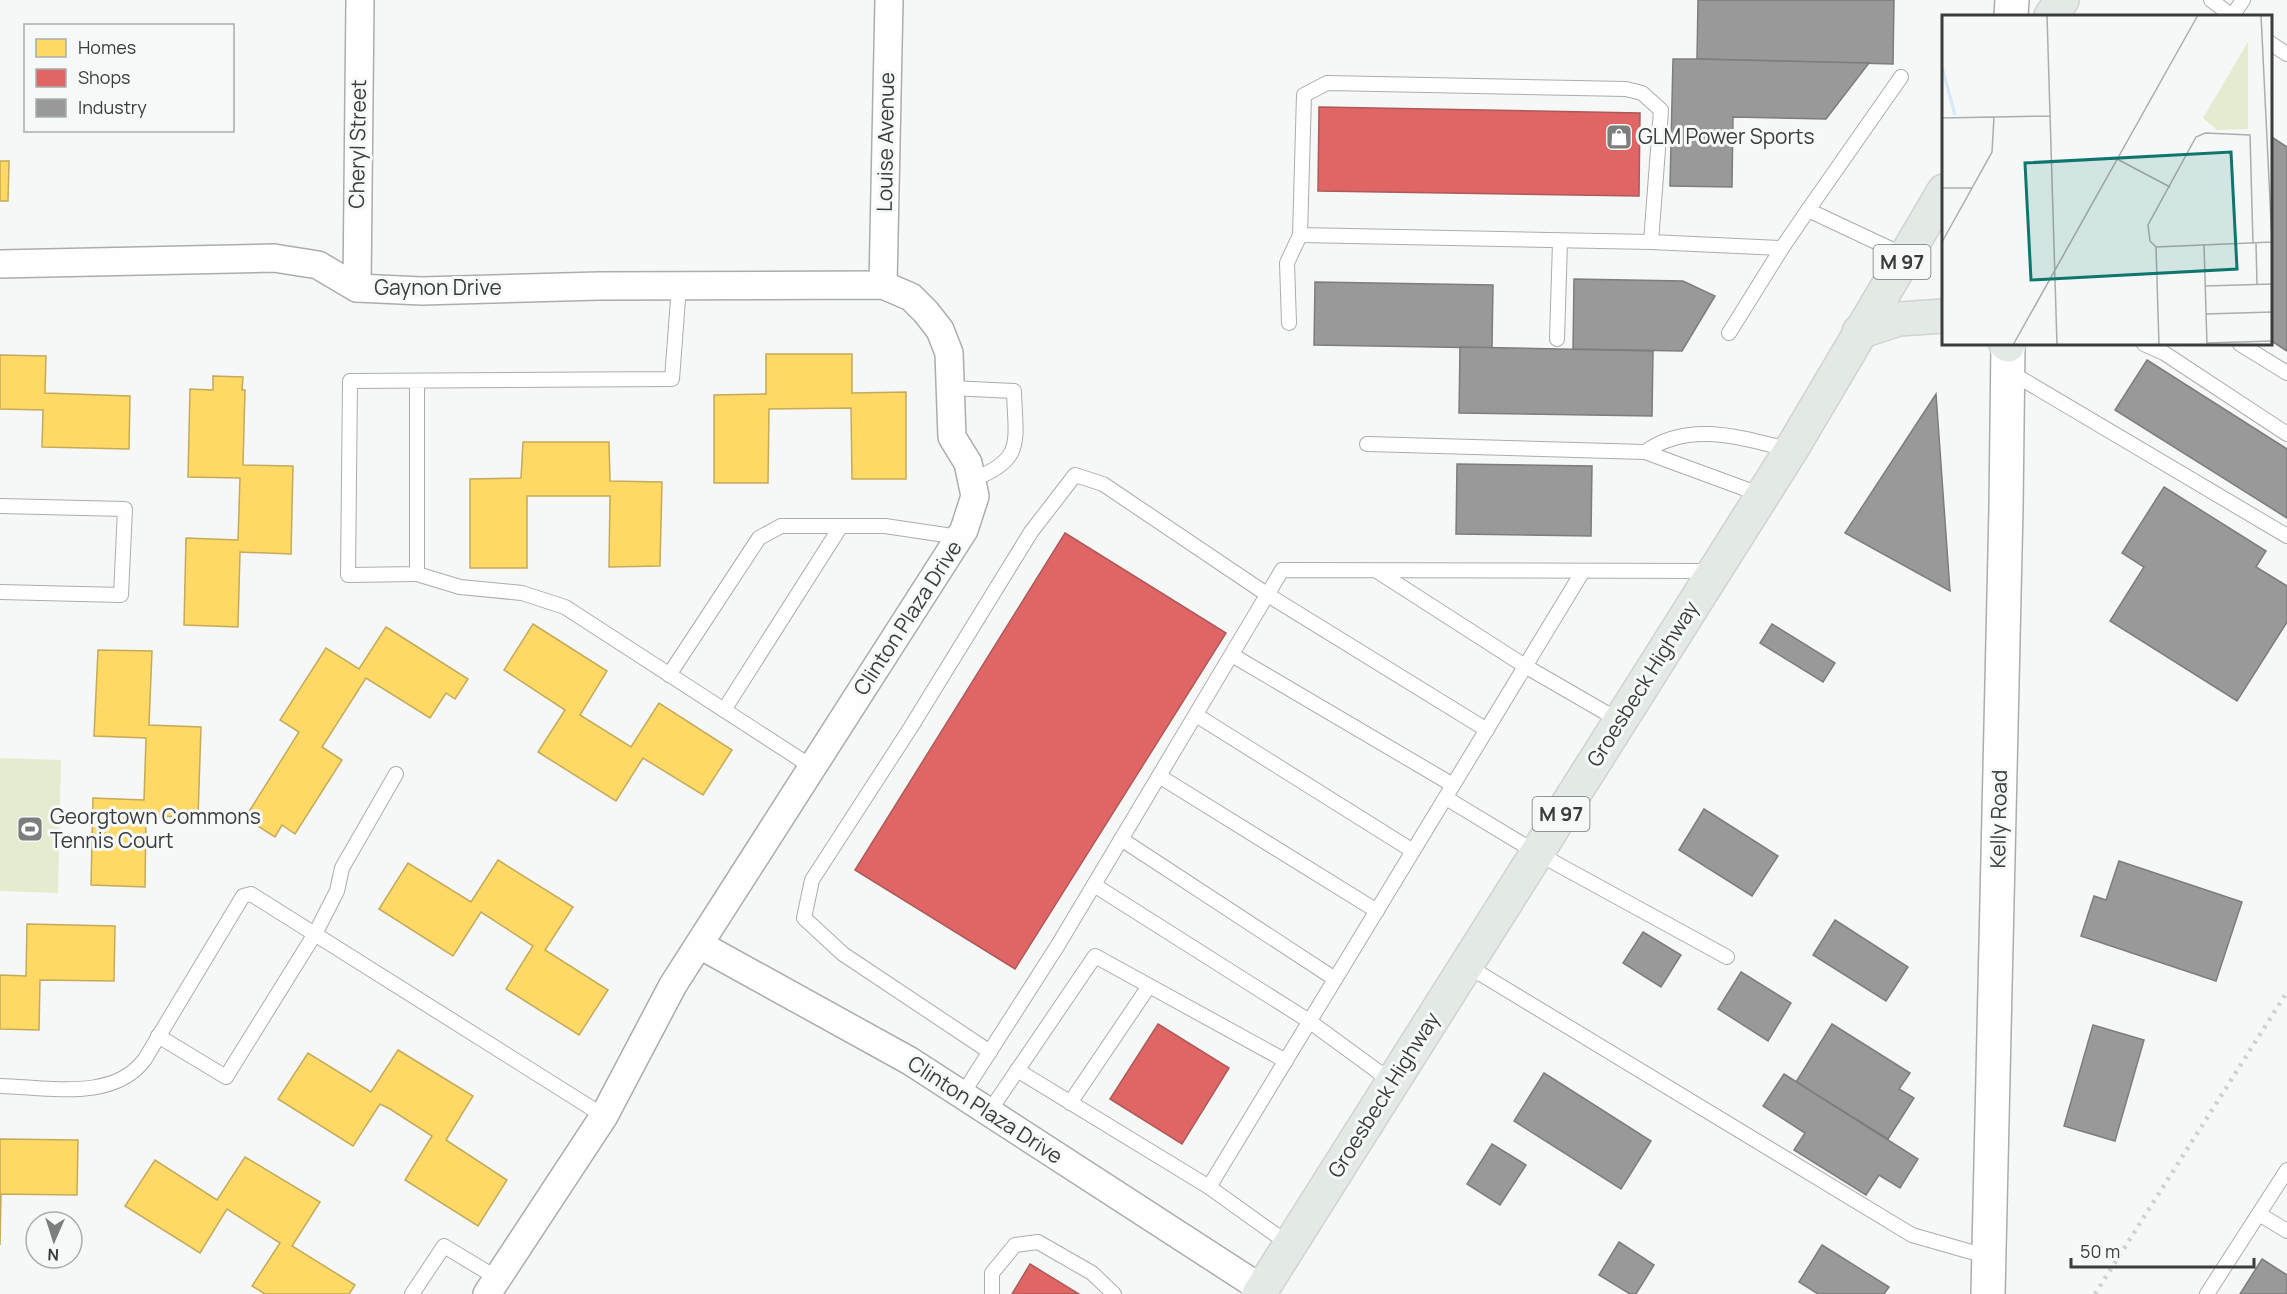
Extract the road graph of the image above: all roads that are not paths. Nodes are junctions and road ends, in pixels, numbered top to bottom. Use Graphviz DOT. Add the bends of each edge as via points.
graph roads {
  1 [pos="360,0"];
  2 [pos="889,0"];
  3 [pos="2012,0"];
  4 [pos="2062,0"];
  5 [pos="2211,0"];
  6 [pos="2243,0"];
  7 [pos="2011,15"];
  8 [pos="2052,15"];
  9 [pos="2231,15"];
  10 [pos="2233,15"];
  11 [pos="2272,44"];
  12 [pos="2287,54"];
  13 [pos="1901,77"];
  14 [pos="1942,194"];
  15 [pos="1808,210"];
  16 [pos="1300,235"];
  17 [pos="1560,242"];
  18 [pos="1651,242"];
  19 [pos="1782,248"];
  20 [pos="1906,256"];
  21 [pos="0,264"];
  22 [pos="883,285"];
  23 [pos="679,286"];
  24 [pos="357,288"];
  25 [pos="1942,316"];
  26 [pos="1289,323"];
  27 [pos="1859,332"];
  28 [pos="1730,333"];
  29 [pos="1557,339"];
  30 [pos="2146,345"];
  31 [pos="2242,345"];
  32 [pos="2007,351"];
  33 [pos="2287,373"];
  34 [pos="417,381"];
  35 [pos="950,388"];
  36 [pos="2287,434"];
  37 [pos="1367,444"];
  38 [pos="1791,450"];
  39 [pos="1645,452"];
  40 [pos="973,479"];
  41 [pos="1762,495"];
  42 [pos="0,506"];
  43 [pos="841,526"];
  44 [pos="2287,536"];
  45 [pos="959,537"];
  46 [pos="1377,570"];
  47 [pos="1583,571"];
  48 [pos="1715,571"];
  49 [pos="417,574"];
  50 [pos="0,592"];
  51 [pos="1268,595"];
  52 [pos="1232,655"];
  53 [pos="1525,666"];
  54 [pos="669,675"];
  55 [pos="724,710"];
  56 [pos="1196,715"];
  57 [pos="1620,721"];
  58 [pos="1486,730"];
  59 [pos="812,767"];
  60 [pos="396,774"];
  61 [pos="1160,776"];
  62 [pos="1449,791"];
  63 [pos="1121,840"];
  64 [pos="1413,851"];
  65 [pos="1537,853"];
  66 [pos="1094,885"];
  67 [pos="1377,911"];
  68 [pos="315,932"];
  69 [pos="700,945"];
  70 [pos="1727,957"];
  71 [pos="1466,964"];
  72 [pos="1335,979"];
  73 [pos="1149,986"];
  74 [pos="1309,1021"];
  75 [pos="158,1036"];
  76 [pos="990,1052"];
  77 [pos="1286,1061"];
  78 [pos="1017,1070"];
  79 [pos="1391,1081"];
  80 [pos="0,1086"];
  81 [pos="962,1095"];
  82 [pos="1070,1103"];
  83 [pos="989,1112"];
  84 [pos="604,1116"];
  85 [pos="2287,1170"];
  86 [pos="1209,1187"];
  87 [pos="2259,1214"];
  88 [pos="2287,1231"];
  89 [pos="1290,1245"];
  90 [pos="1989,1257"];
  91 [pos="492,1286"];
  92 [pos="1264,1292"];
  93 [pos="412,1294"];
  94 [pos="992,1294"];
  95 [pos="1114,1294"];
  96 [pos="1988,1294"];
  97 [pos="2207,1294"];
  1 -- 24 [label="street, Cheryl Street"];
  2 -- 22 [label="street, Louise Avenue"];
  3 -- 7 [label="street"];
  4 -- 8 [label="main road"];
  5 -- 9 [label="lane"];
  6 -- 10 [label="lane"];
  11 -- 12 [label="lane"];
  13 -- 15 [label="lane"];
  14 -- 20 [label="main road, Groesbeck Highway / M 97"];
  15 -- 19 [label="lane"];
  15 -- 20 [label="lane"];
  16 -- 17 [label="lane"];
  16 -- 18 [label="lane" via="1304,95 1327,83 1614,88 1642,93 1661,110"];
  16 -- 26 [label="lane" via="1287,263"];
  17 -- 18 [label="lane"];
  17 -- 29 [label="lane"];
  18 -- 19 [label="lane"];
  19 -- 28 [label="lane"];
  20 -- 27 [label="main road, Groesbeck Highway / M 97"];
  21 -- 24 [label="street, Gaynon Drive" via="274,258 318,265"];
  22 -- 23 [label="street, Gaynon Drive"];
  22 -- 35 [label="street, Clinton Plaza Drive" via="911,297 940,330 949,353"];
  23 -- 24 [label="street, Gaynon Drive" via="422,291"];
  23 -- 34 [label="lane" via="672,379"];
  25 -- 27 [label="main road" via="1899,319"];
  27 -- 38 [label="main road, Groesbeck Highway / M 97"];
  30 -- 36 [label="lane"];
  31 -- 33 [label="lane"];
  32 -- 44 [label="lane"];
  32 -- 90 [label="street, Kelly Road" via="2007,508"];
  34 -- 49 [label="lane"];
  34 -- 49 [label="lane" via="350,381 348,575"];
  35 -- 40 [label="street, Clinton Plaza Drive" via="952,437"];
  35 -- 40 [label="lane" via="1014,391 1015,448 998,470"];
  37 -- 39 [label="lane"];
  38 -- 39 [label="lane" via="1728,434 1691,434 1672,437"];
  38 -- 41 [label="main road, Groesbeck Highway / M 97"];
  39 -- 41 [label="lane"];
  40 -- 45 [label="street, Clinton Plaza Drive" via="972,513"];
  41 -- 48 [label="main road, Groesbeck Highway / M 97"];
  42 -- 50 [label="lane" via="125,509 121,595"];
  43 -- 45 [label="lane" via="885,526"];
  43 -- 54 [label="lane" via="781,526 759,538"];
  43 -- 55 [label="lane"];
  45 -- 59 [label="street, Clinton Plaza Drive"];
  46 -- 47 [label="lane"];
  46 -- 51 [label="lane" via="1282,570"];
  46 -- 53 [label="lane"];
  47 -- 48 [label="lane"];
  47 -- 53 [label="lane"];
  48 -- 57 [label="main road, Groesbeck Highway / M 97"];
  49 -- 54 [label="lane" via="460,586 522,593 565,607"];
  51 -- 52 [label="lane"];
  51 -- 58 [label="lane"];
  51 -- 76 [label="lane" via="1103,484 1075,475 1031,532 812,880 804,918 843,954"];
  52 -- 56 [label="lane"];
  52 -- 62 [label="lane"];
  53 -- 57 [label="lane"];
  53 -- 58 [label="lane"];
  54 -- 55 [label="lane"];
  55 -- 59 [label="lane"];
  56 -- 61 [label="lane"];
  56 -- 64 [label="lane"];
  57 -- 65 [label="main road, Groesbeck Highway / M 97"];
  58 -- 62 [label="lane"];
  59 -- 69 [label="street, Clinton Plaza Drive"];
  60 -- 68 [label="lane" via="342,868 337,891"];
  61 -- 63 [label="lane"];
  61 -- 67 [label="lane"];
  62 -- 64 [label="lane"];
  62 -- 65 [label="lane"];
  63 -- 66 [label="lane"];
  63 -- 72 [label="lane"];
  64 -- 67 [label="lane"];
  65 -- 70 [label="lane"];
  65 -- 71 [label="main road, Groesbeck Highway / M 97"];
  66 -- 74 [label="lane"];
  66 -- 76 [label="lane"];
  67 -- 72 [label="lane"];
  68 -- 75 [label="lane" via="251,894 243,896"];
  68 -- 75 [label="lane" via="226,1077"];
  68 -- 84 [label="lane"];
  69 -- 81 [label="street, Clinton Plaza Drive" via="910,1061"];
  69 -- 84 [label="street, Clinton Plaza Drive" via="673,985"];
  71 -- 79 [label="main road, Groesbeck Highway / M 97"];
  71 -- 90 [label="lane" via="1912,1236"];
  72 -- 74 [label="lane"];
  73 -- 77 [label="lane"];
  73 -- 78 [label="lane" via="1095,956"];
  73 -- 82 [label="lane"];
  74 -- 77 [label="lane"];
  74 -- 79 [label="lane"];
  75 -- 80 [label="lane" via="139,1068 115,1084 91,1088"];
  76 -- 81 [label="lane"];
  77 -- 86 [label="lane"];
  78 -- 82 [label="lane"];
  78 -- 83 [label="lane"];
  79 -- 89 [label="main road, Groesbeck Highway / M 97"];
  81 -- 83 [label="street, Clinton Plaza Drive"];
  82 -- 86 [label="lane"];
  83 -- 92 [label="street, Clinton Plaza Drive"];
  84 -- 91 [label="street, Clinton Plaza Drive"];
  85 -- 87 [label="lane"];
  86 -- 89 [label="lane"];
  87 -- 88 [label="lane"];
  87 -- 97 [label="lane"];
  89 -- 92 [label="main road, Groesbeck Highway / M 97"];
  90 -- 96 [label="street, Kelly Road"];
  91 -- 93 [label="lane" via="444,1246"];
  94 -- 95 [label="lane" via="992,1274 1015,1245 1038,1242 1092,1273"];
}
